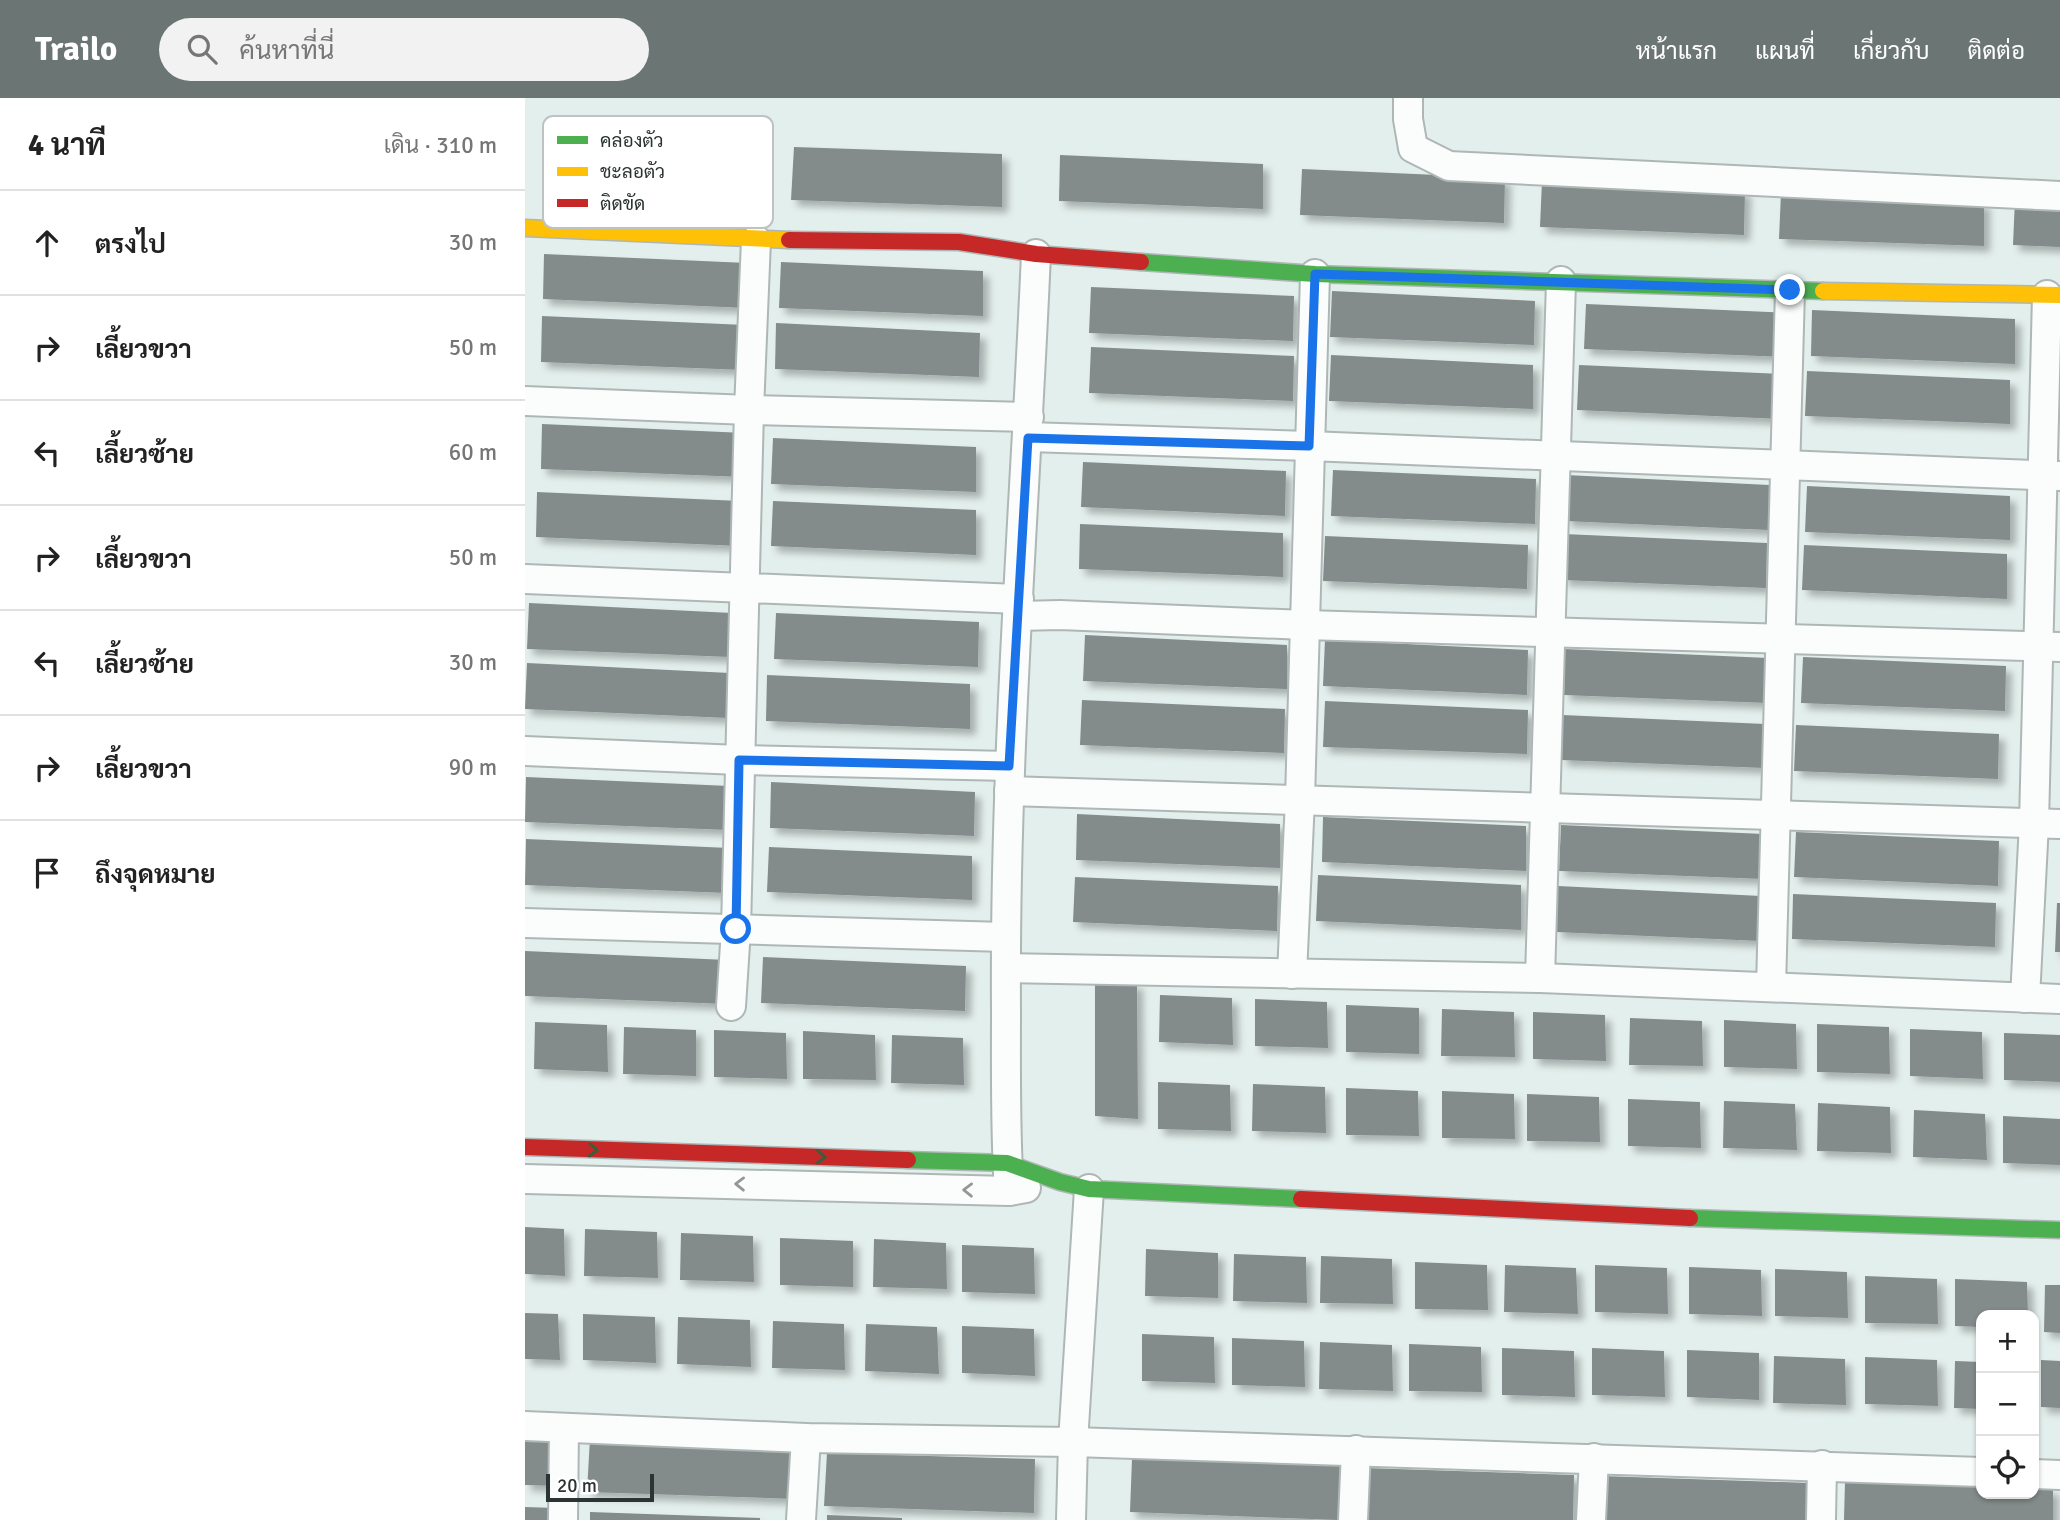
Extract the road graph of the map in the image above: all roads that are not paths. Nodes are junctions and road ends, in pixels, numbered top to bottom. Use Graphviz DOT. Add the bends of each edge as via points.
graph roads {
  1 [pos="1408,98"];
  2 [pos="2060,196"];
  3 [pos="525,229"];
  4 [pos="756,240"];
  5 [pos="1036,254"];
  6 [pos="1315,274"];
  7 [pos="1561,281"];
  8 [pos="1790,290"];
  9 [pos="2053,295"];
  10 [pos="525,401"];
  11 [pos="748,410"];
  12 [pos="1029,427"];
  13 [pos="1309,446"];
  14 [pos="1556,456"];
  15 [pos="1787,465"];
  16 [pos="2051,476"];
  17 [pos="525,579"];
  18 [pos="744,587"];
  19 [pos="1018,607"];
  20 [pos="1305,625"];
  21 [pos="1551,632"];
  22 [pos="1781,639"];
  23 [pos="2049,647"];
  24 [pos="525,751"];
  25 [pos="739,760"];
  26 [pos="1009,778"];
  27 [pos="1300,799"];
  28 [pos="1546,807"];
  29 [pos="1777,814"];
  30 [pos="2047,823"];
  31 [pos="525,923"];
  32 [pos="736,929"];
  33 [pos="1005,937"];
  34 [pos="1006,968"];
  35 [pos="1292,974"];
  36 [pos="1540,978"];
  37 [pos="1771,987"];
  38 [pos="2025,998"];
  39 [pos="2060,999"];
  40 [pos="731,1006"];
  41 [pos="525,1147"];
  42 [pos="1007,1163"];
  43 [pos="525,1179"];
  44 [pos="1060,1182"];
  45 [pos="1089,1189"];
  46 [pos="1009,1191"];
  47 [pos="2060,1230"];
  48 [pos="525,1426"];
  49 [pos="564,1428"];
  50 [pos="806,1438"];
  51 [pos="1073,1442"];
  52 [pos="1356,1450"];
  53 [pos="1594,1458"];
  54 [pos="1822,1465"];
  55 [pos="1976,1472"];
  56 [pos="2039,1474"];
  57 [pos="2060,1475"];
  58 [pos="563,1520"];
  59 [pos="801,1520"];
  60 [pos="1071,1520"];
  61 [pos="1353,1520"];
  62 [pos="1591,1520"];
  63 [pos="1821,1520"];
  1 -- 2 [label="street" via="1413,148 1449,166"];
  3 -- 4 [label="street"];
  4 -- 5 [label="street" via="959,242"];
  4 -- 11 [label="street"];
  5 -- 6 [label="street"];
  5 -- 12 [label="street"];
  6 -- 7 [label="street"];
  6 -- 13 [label="street"];
  7 -- 8 [label="street"];
  7 -- 14 [label="street"];
  8 -- 9 [label="street"];
  8 -- 15 [label="street"];
  9 -- 16 [label="street"];
  10 -- 11 [label="street"];
  11 -- 12 [label="street"];
  11 -- 18 [label="street"];
  12 -- 13 [label="street"];
  12 -- 19 [label="street"];
  13 -- 14 [label="street"];
  13 -- 20 [label="street"];
  14 -- 15 [label="street"];
  14 -- 21 [label="street"];
  15 -- 16 [label="street"];
  15 -- 22 [label="street"];
  16 -- 23 [label="street"];
  17 -- 18 [label="street"];
  18 -- 19 [label="street"];
  18 -- 25 [label="street"];
  19 -- 20 [label="street" via="1061,615"];
  19 -- 26 [label="street"];
  20 -- 21 [label="street"];
  20 -- 27 [label="street"];
  21 -- 22 [label="street"];
  21 -- 28 [label="street"];
  22 -- 23 [label="street"];
  22 -- 29 [label="street"];
  23 -- 30 [label="street"];
  24 -- 25 [label="street"];
  25 -- 26 [label="street"];
  25 -- 32 [label="street"];
  26 -- 27 [label="street"];
  26 -- 33 [label="street"];
  27 -- 28 [label="street"];
  27 -- 35 [label="street"];
  28 -- 29 [label="street"];
  28 -- 36 [label="street"];
  29 -- 30 [label="street"];
  29 -- 37 [label="street"];
  30 -- 38 [label="street"];
  31 -- 32 [label="street"];
  32 -- 33 [label="street"];
  32 -- 40 [label="street"];
  33 -- 34 [label="street"];
  34 -- 35 [label="street"];
  34 -- 42 [label="street"];
  35 -- 36 [label="street"];
  36 -- 37 [label="street"];
  37 -- 38 [label="street"];
  38 -- 39 [label="street"];
  41 -- 42 [label="street, one-way"];
  42 -- 44 [label="street"];
  42 -- 46 [label="street"];
  46 -- 43 [label="street, one-way"];
  44 -- 45 [label="street"];
  44 -- 46 [label="street"];
  45 -- 47 [label="street" via="1644,1216"];
  45 -- 51 [label="street"];
  48 -- 49 [label="street"];
  49 -- 50 [label="street"];
  49 -- 58 [label="street"];
  50 -- 51 [label="street"];
  50 -- 59 [label="street"];
  51 -- 52 [label="street"];
  51 -- 60 [label="street"];
  52 -- 53 [label="street"];
  52 -- 61 [label="street"];
  53 -- 54 [label="street"];
  53 -- 62 [label="street"];
  54 -- 55 [label="street"];
  54 -- 63 [label="street"];
  56 -- 57 [label="street"];
}
